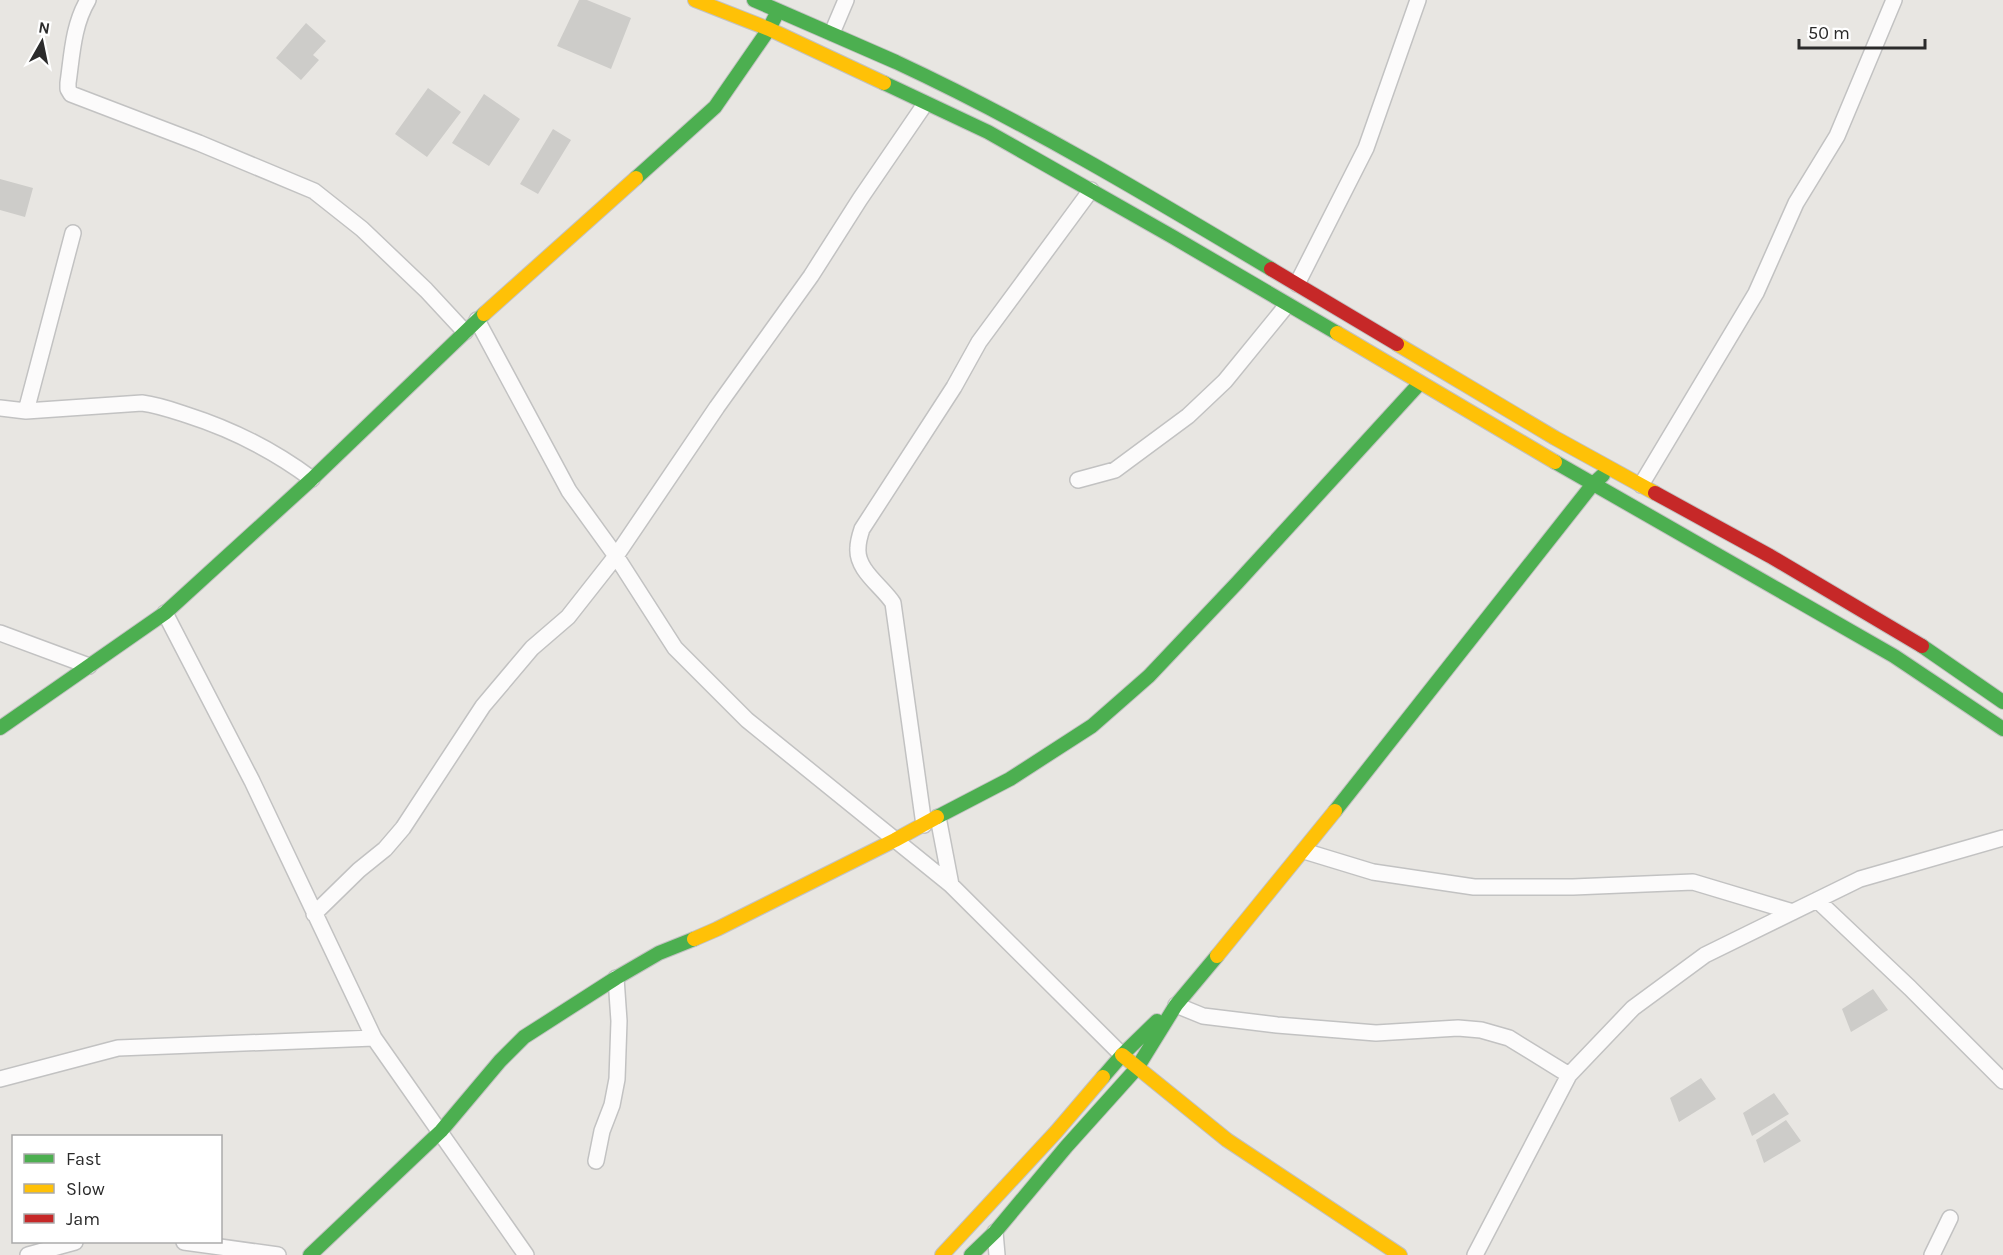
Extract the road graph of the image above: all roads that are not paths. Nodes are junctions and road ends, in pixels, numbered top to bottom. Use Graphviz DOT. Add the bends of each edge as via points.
graph roads {
  1 [pos="88,0"];
  2 [pos="695,0"];
  3 [pos="746,0"];
  4 [pos="754,0"];
  5 [pos="846,0"];
  6 [pos="1418,0"];
  7 [pos="1894,0"];
  8 [pos="778,10"];
  9 [pos="739,16"];
  10 [pos="769,29"];
  11 [pos="832,33"];
  12 [pos="925,104"];
  13 [pos="1091,190"];
  14 [pos="73,233"];
  15 [pos="1297,285"];
  16 [pos="1287,304"];
  17 [pos="477,320"];
  18 [pos="465,332"];
  19 [pos="1420,383"];
  20 [pos="0,408"];
  21 [pos="26,411"];
  22 [pos="1610,467"];
  23 [pos="312,479"];
  24 [pos="1077,480"];
  25 [pos="1593,484"];
  26 [pos="1641,485"];
  27 [pos="616,556"];
  28 [pos="165,612"];
  29 [pos="0,633"];
  30 [pos="89,666"];
  31 [pos="2003,702"];
  32 [pos="0,728"];
  33 [pos="2003,729"];
  34 [pos="938,817"];
  35 [pos="924,825"];
  36 [pos="2003,838"];
  37 [pos="895,840"];
  38 [pos="1304,851"];
  39 [pos="951,885"];
  40 [pos="1817,900"];
  41 [pos="1793,912"];
  42 [pos="314,914"];
  43 [pos="616,978"];
  44 [pos="1176,1005"];
  45 [pos="374,1038"];
  46 [pos="1122,1055"];
  47 [pos="1137,1068"];
  48 [pos="1569,1075"];
  49 [pos="0,1079"];
  50 [pos="2003,1081"];
  51 [pos="441,1131"];
  52 [pos="596,1161"];
  53 [pos="1950,1218"];
  54 [pos="995,1232"];
  55 [pos="71,1243"];
  56 [pos="191,1243"];
  57 [pos="28,1255"];
  58 [pos="278,1255"];
  59 [pos="310,1255"];
  60 [pos="526,1255"];
  61 [pos="942,1255"];
  62 [pos="971,1255"];
  63 [pos="997,1255"];
  64 [pos="1400,1255"];
  65 [pos="1475,1255"];
  66 [pos="1932,1255"];
  1 -- 18 [label="street" via="76,29 68,83 71,94 314,191 362,229"];
  2 -- 9 [label="main road"];
  3 -- 9 [label="street"];
  4 -- 8 [label="main road"];
  5 -- 11 [label="street"];
  6 -- 15 [label="street" via="1366,148"];
  7 -- 26 [label="street" via="1837,136 1796,203 1756,293"];
  8 -- 10 [label="main road"];
  8 -- 11 [label="main road"];
  9 -- 10 [label="main road"];
  10 -- 12 [label="main road"];
  10 -- 17 [label="main road" via="715,107"];
  11 -- 15 [label="main road" via="1020,125"];
  12 -- 13 [label="main road" via="988,132"];
  12 -- 27 [label="street"];
  13 -- 16 [label="main road"];
  13 -- 35 [label="street" via="979,342 862,529 858,550 865,571 893,603"];
  14 -- 21 [label="street"];
  15 -- 22 [label="main road"];
  16 -- 19 [label="main road"];
  16 -- 24 [label="street" via="1225,381 1188,416 1115,470"];
  17 -- 18 [label="main road"];
  17 -- 27 [label="street" via="569,491"];
  18 -- 23 [label="main road"];
  19 -- 25 [label="main road"];
  19 -- 34 [label="main road" via="1141,683 1092,726 1010,779"];
  20 -- 21 [label="street"];
  21 -- 23 [label="street" via="156,405 219,425 270,450"];
  22 -- 25 [label="main road"];
  22 -- 26 [label="main road"];
  23 -- 28 [label="main road"];
  25 -- 33 [label="main road" via="1894,656"];
  25 -- 38 [label="main road"];
  26 -- 31 [label="main road" via="1906,635"];
  27 -- 37 [label="street" via="675,648 747,720"];
  27 -- 42 [label="street" via="567,617 532,648 490,698 403,828"];
  28 -- 30 [label="main road"];
  28 -- 42 [label="street" via="252,781"];
  29 -- 30 [label="street"];
  30 -- 32 [label="main road"];
  34 -- 35 [label="main road"];
  34 -- 39 [label="street"];
  35 -- 37 [label="main road"];
  36 -- 40 [label="street" via="1860,879"];
  37 -- 39 [label="street"];
  37 -- 43 [label="main road" via="726,925 659,953"];
  38 -- 41 [label="street" via="1373,872 1474,887 1694,882"];
  38 -- 44 [label="main road"];
  39 -- 46 [label="street"];
  40 -- 41 [label="street"];
  40 -- 50 [label="street"];
  41 -- 48 [label="street" via="1705,955 1633,1008"];
  42 -- 45 [label="street"];
  43 -- 51 [label="main road" via="524,1036"];
  43 -- 52 [label="street" via="617,1079"];
  44 -- 46 [label="main road"];
  44 -- 47 [label="main road"];
  44 -- 48 [label="street" via="1203,1016 1277,1025 1376,1033 1481,1030 1509,1038"];
  45 -- 49 [label="street" via="118,1048"];
  45 -- 51 [label="street"];
  46 -- 47 [label="main road"];
  46 -- 61 [label="main road"];
  47 -- 54 [label="main road"];
  47 -- 64 [label="main road" via="1227,1140"];
  48 -- 65 [label="street"];
  51 -- 59 [label="main road"];
  51 -- 60 [label="street"];
  53 -- 66 [label="street"];
  54 -- 62 [label="main road"];
  54 -- 63 [label="street"];
  55 -- 57 [label="street"];
  56 -- 58 [label="street"];
}
